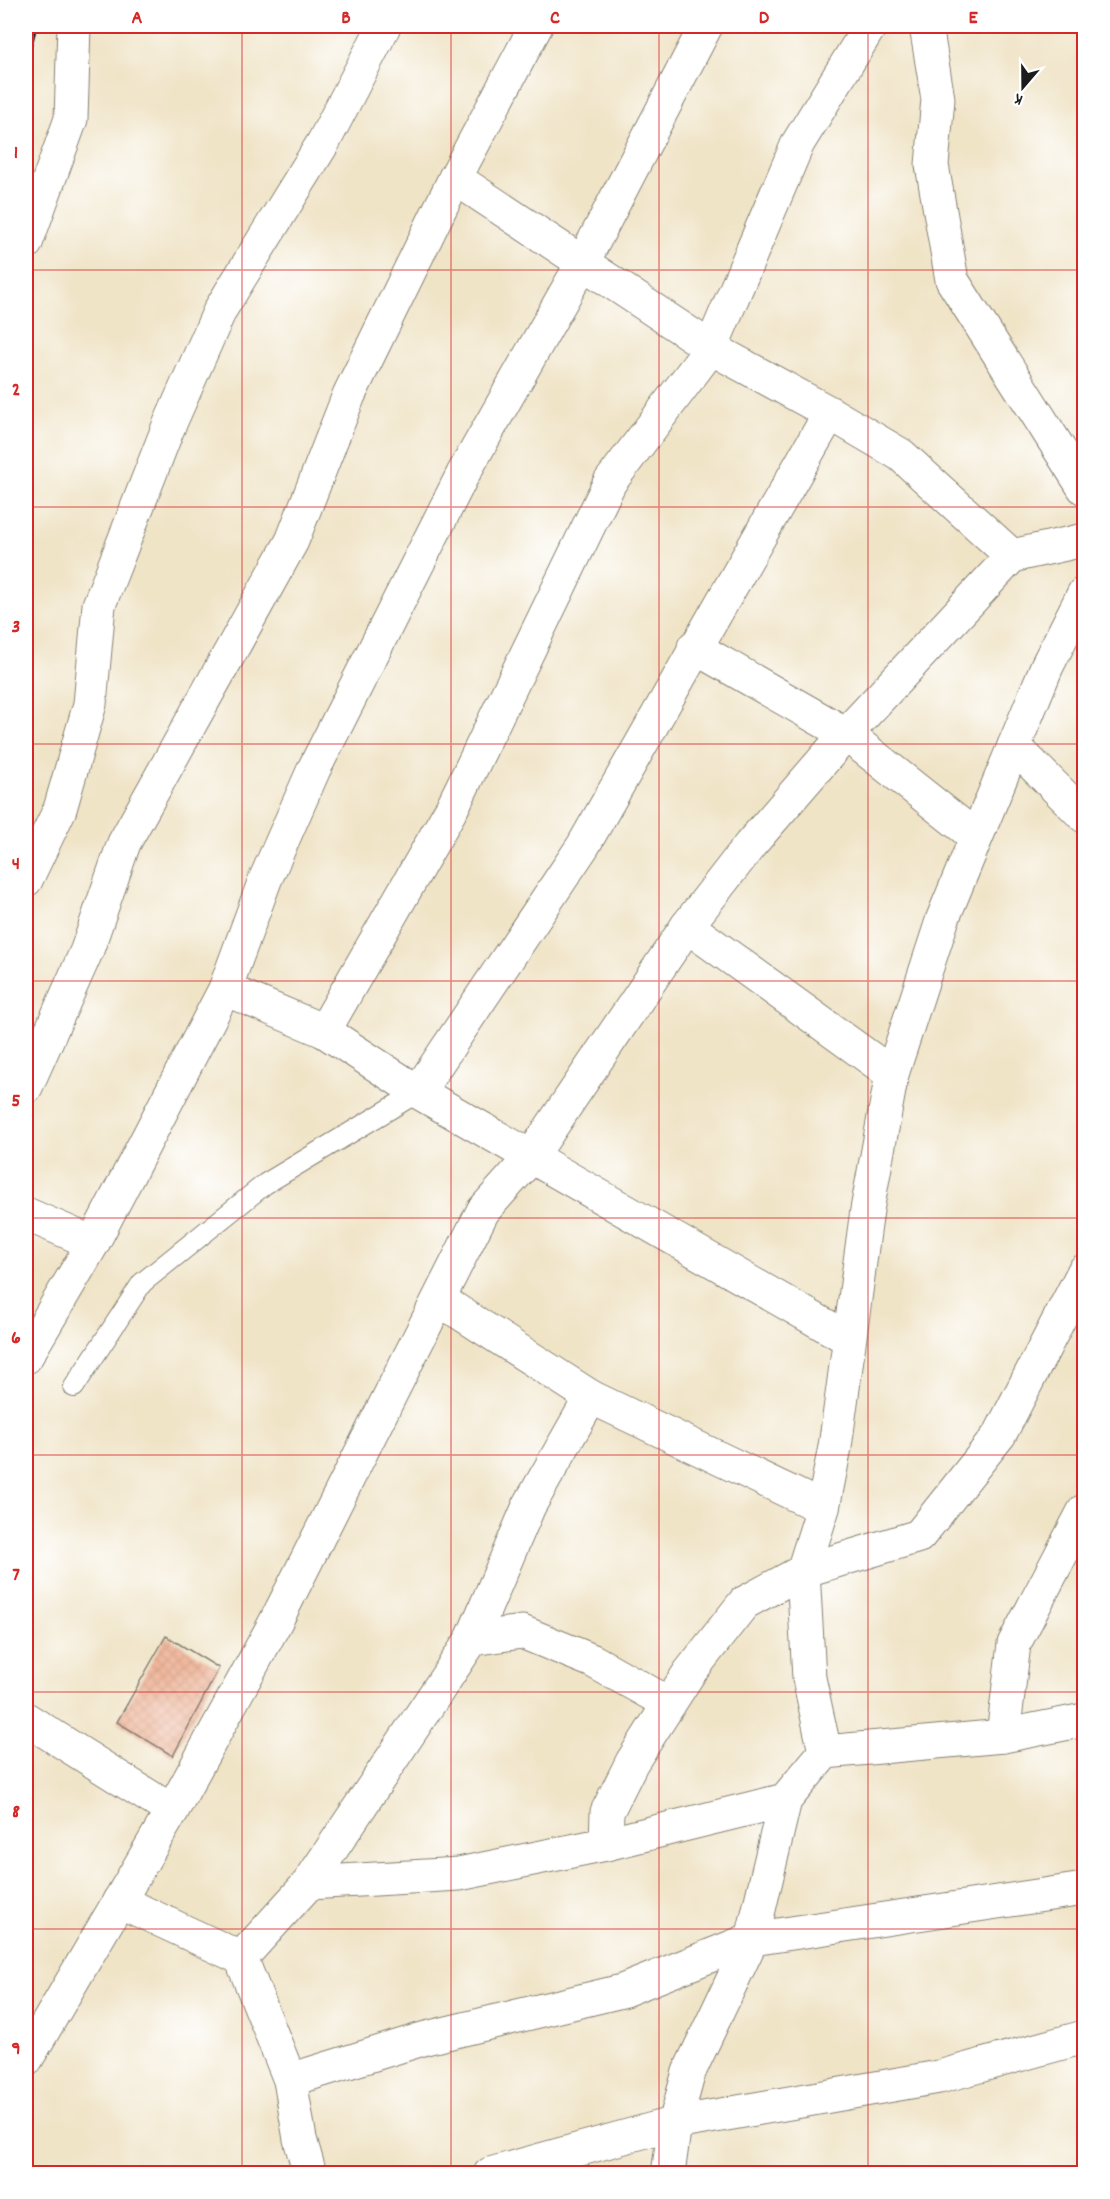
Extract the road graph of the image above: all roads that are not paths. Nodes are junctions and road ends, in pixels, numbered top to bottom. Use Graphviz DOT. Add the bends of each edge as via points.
graph roads {
  1 [pos="74,26"];
  2 [pos="384,26"];
  3 [pos="536,26"];
  4 [pos="706,26"];
  5 [pos="870,26"];
  6 [pos="926,26"];
  7 [pos="455,178"];
  8 [pos="26,243"];
  9 [pos="582,264"];
  10 [pos="711,348"];
  11 [pos="830,413"];
  12 [pos="1084,488"];
  13 [pos="1084,540"];
  14 [pos="1012,556"];
  15 [pos="1084,593"];
  16 [pos="694,647"];
  17 [pos="846,734"];
  18 [pos="1014,746"];
  19 [pos="1084,816"];
  20 [pos="976,837"];
  21 [pos="26,880"];
  22 [pos="687,927"];
  23 [pos="225,988"];
  24 [pos="324,1031"];
  25 [pos="892,1074"];
  26 [pos="26,1087"];
  27 [pos="418,1092"];
  28 [pos="531,1157"];
  29 [pos="26,1214"];
  30 [pos="93,1243"];
  31 [pos="1084,1271"];
  32 [pos="440,1300"];
  33 [pos="849,1339"];
  34 [pos="26,1357"];
  35 [pos="74,1387"];
  36 [pos="591,1397"];
  37 [pos="823,1508"];
  38 [pos="1084,1511"];
  39 [pos="803,1571"];
  40 [pos="472,1639"];
  41 [pos="668,1703"];
  42 [pos="26,1719"];
  43 [pos="1084,1720"];
  44 [pos="1003,1736"];
  45 [pos="825,1752"];
  46 [pos="785,1800"];
  47 [pos="172,1811"];
  48 [pos="606,1844"];
  49 [pos="309,1883"];
  50 [pos="1084,1889"];
  51 [pos="119,1901"];
  52 [pos="752,1939"];
  53 [pos="241,1958"];
  54 [pos="1084,2037"];
  55 [pos="26,2060"];
  56 [pos="290,2080"];
  57 [pos="675,2123"];
  58 [pos="310,2174"];
  59 [pos="490,2174"];
  60 [pos="668,2174"];
  1 -- 8 [label="street" via="71,119"];
  2 -- 21 [label="street" via="323,143 220,310 168,428 99,605 90,704 60,809"];
  3 -- 7 [label="street"];
  4 -- 9 [label="street"];
  5 -- 10 [label="street" via="798,143"];
  6 -- 12 [label="street" via="938,99 932,165 952,280"];
  7 -- 9 [label="street"];
  7 -- 26 [label="street" via="349,395 292,541 124,843 87,950"];
  9 -- 10 [label="street"];
  9 -- 23 [label="street" via="464,474 314,769 265,880"];
  10 -- 11 [label="street"];
  10 -- 24 [label="street" via="610,482 452,808"];
  11 -- 14 [label="street" via="901,455"];
  11 -- 16 [label="street"];
  13 -- 14 [label="street"];
  14 -- 17 [label="street"];
  15 -- 18 [label="street" via="1047,666"];
  16 -- 17 [label="street"];
  16 -- 27 [label="street" via="583,846"];
  17 -- 20 [label="street"];
  17 -- 22 [label="street" via="750,845"];
  18 -- 19 [label="street"];
  18 -- 20 [label="street"];
  20 -- 25 [label="street" via="943,918"];
  22 -- 25 [label="street"];
  22 -- 28 [label="street"];
  23 -- 24 [label="street"];
  23 -- 30 [label="street"];
  24 -- 27 [label="street"];
  25 -- 33 [label="street"];
  27 -- 28 [label="street"];
  27 -- 35 [label="lane" via="265,1184 142,1283"];
  28 -- 32 [label="street" via="483,1211"];
  28 -- 33 [label="street"];
  29 -- 30 [label="street"];
  30 -- 34 [label="street"];
  31 -- 39 [label="street" via="1000,1434 919,1536"];
  32 -- 36 [label="street"];
  32 -- 47 [label="street" via="275,1623"];
  33 -- 37 [label="street"];
  36 -- 37 [label="street"];
  36 -- 40 [label="street" via="529,1506"];
  37 -- 39 [label="street"];
  38 -- 44 [label="street" via="1014,1644"];
  39 -- 41 [label="street" via="744,1603"];
  39 -- 45 [label="street" via="809,1678"];
  40 -- 41 [label="street" via="522,1632 593,1661"];
  40 -- 49 [label="street"];
  41 -- 48 [label="street" via="607,1812"];
  42 -- 47 [label="street"];
  43 -- 44 [label="street"];
  44 -- 45 [label="street"];
  45 -- 46 [label="street"];
  46 -- 48 [label="street"];
  46 -- 52 [label="street"];
  47 -- 51 [label="street"];
  48 -- 49 [label="street" via="459,1874"];
  49 -- 53 [label="street"];
  50 -- 52 [label="street"];
  51 -- 53 [label="street"];
  51 -- 55 [label="street"];
  52 -- 56 [label="street" via="622,1991 426,2038"];
  52 -- 57 [label="street" via="689,2072"];
  53 -- 56 [label="street"];
  54 -- 57 [label="street" via="939,2077"];
  56 -- 58 [label="street"];
  57 -- 59 [label="street"];
  57 -- 60 [label="street"];
}
